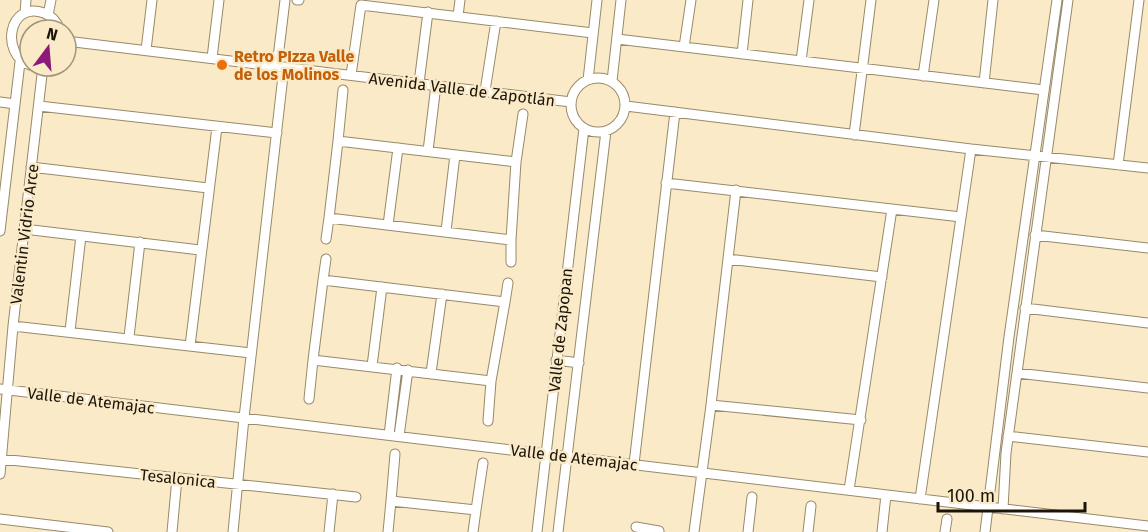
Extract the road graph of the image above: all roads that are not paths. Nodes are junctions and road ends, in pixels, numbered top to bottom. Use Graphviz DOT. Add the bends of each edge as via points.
graph roads {
  1 [pos="26,0"];
  2 [pos="51,0"];
  3 [pos="152,0"];
  4 [pos="219,0"];
  5 [pos="285,0"];
  6 [pos="460,0"];
  7 [pos="597,0"];
  8 [pos="621,0"];
  9 [pos="691,0"];
  10 [pos="748,0"];
  11 [pos="808,0"];
  12 [pos="871,0"];
  13 [pos="934,0"];
  14 [pos="993,0"];
  15 [pos="1057,0"];
  16 [pos="1068,0"];
  17 [pos="1139,0"];
  18 [pos="25,12"];
  19 [pos="428,12"];
  20 [pos="48,15"];
  21 [pos="458,16"];
  22 [pos="52,18"];
  23 [pos="496,21"];
  24 [pos="593,33"];
  25 [pos="3,36"];
  26 [pos="617,39"];
  27 [pos="78,42"];
  28 [pos="684,47"];
  29 [pos="146,50"];
  30 [pos="742,54"];
  31 [pos="212,58"];
  32 [pos="18,60"];
  33 [pos="801,61"];
  34 [pos="281,67"];
  35 [pos="863,68"];
  36 [pos="351,75"];
  37 [pos="923,76"];
  38 [pos="18,78"];
  39 [pos="42,78"];
  40 [pos="588,80"];
  41 [pos="612,81"];
  42 [pos="419,83"];
  43 [pos="984,83"];
  44 [pos="436,85"];
  45 [pos="343,90"];
  46 [pos="1044,90"];
  47 [pos="485,91"];
  48 [pos="0,102"];
  49 [pos="571,102"];
  50 [pos="15,104"];
  51 [pos="39,106"];
  52 [pos="626,106"];
  53 [pos="675,112"];
  54 [pos="523,114"];
  55 [pos="217,127"];
  56 [pos="584,128"];
  57 [pos="606,131"];
  58 [pos="277,133"];
  59 [pos="854,135"];
  60 [pos="338,141"];
  61 [pos="398,148"];
  62 [pos="971,149"];
  63 [pos="428,151"];
  64 [pos="455,155"];
  65 [pos="1035,157"];
  66 [pos="1046,158"];
  67 [pos="4,162"];
  68 [pos="516,162"];
  69 [pos="1118,165"];
  70 [pos="31,166"];
  71 [pos="1148,168"];
  72 [pos="666,183"];
  73 [pos="208,188"];
  74 [pos="736,190"];
  75 [pos="892,209"];
  76 [pos="961,217"];
  77 [pos="329,218"];
  78 [pos="1,220"];
  79 [pos="388,225"];
  80 [pos="24,229"];
  81 [pos="0,231"];
  82 [pos="446,231"];
  83 [pos="1035,235"];
  84 [pos="81,236"];
  85 [pos="327,239"];
  86 [pos="512,240"];
  87 [pos="140,242"];
  88 [pos="1148,248"];
  89 [pos="200,250"];
  90 [pos="326,259"];
  91 [pos="728,259"];
  92 [pos="511,262"];
  93 [pos="882,276"];
  94 [pos="323,280"];
  95 [pos="508,283"];
  96 [pos="382,287"];
  97 [pos="442,294"];
  98 [pos="505,303"];
  99 [pos="1025,308"];
  100 [pos="1148,323"];
  101 [pos="13,326"];
  102 [pos="70,331"];
  103 [pos="129,338"];
  104 [pos="190,346"];
  105 [pos="252,353"];
  106 [pos="314,360"];
  107 [pos="556,360"];
  108 [pos="579,363"];
  109 [pos="372,366"];
  110 [pos="397,368"];
  111 [pos="408,370"];
  112 [pos="431,373"];
  113 [pos="1017,373"];
  114 [pos="491,381"];
  115 [pos="1148,388"];
  116 [pos="3,389"];
  117 [pos="309,399"];
  118 [pos="711,405"];
  119 [pos="244,418"];
  120 [pos="861,420"];
  121 [pos="488,421"];
  122 [pos="394,435"];
  123 [pos="1008,436"];
  124 [pos="1148,452"];
  125 [pos="395,454"];
  126 [pos="546,454"];
  127 [pos="568,456"];
  128 [pos="1,459"];
  129 [pos="483,463"];
  130 [pos="634,464"];
  131 [pos="703,473"];
  132 [pos="0,474"];
  133 [pos="177,478"];
  134 [pos="238,483"];
  135 [pos="849,490"];
  136 [pos="333,494"];
  137 [pos="886,495"];
  138 [pos="356,497"];
  139 [pos="753,497"];
  140 [pos="920,499"];
  141 [pos="392,501"];
  142 [pos="811,506"];
  143 [pos="988,507"];
  144 [pos="1003,509"];
  145 [pos="476,510"];
  146 [pos="0,519"];
  147 [pos="946,519"];
  148 [pos="636,526"];
  149 [pos="1148,526"];
  150 [pos="108,532"];
  151 [pos="171,532"];
  152 [pos="232,532"];
  153 [pos="328,532"];
  154 [pos="388,532"];
  155 [pos="473,532"];
  156 [pos="537,532"];
  157 [pos="558,532"];
  158 [pos="660,532"];
  159 [pos="694,532"];
  160 [pos="748,532"];
  161 [pos="808,532"];
  162 [pos="882,532"];
  163 [pos="945,532"];
  164 [pos="985,532"];
  1 -- 18 [label="street"];
  2 -- 20 [label="street"];
  3 -- 29 [label="street"];
  4 -- 31 [label="street"];
  5 -- 34 [label="street"];
  6 -- 21 [label="street"];
  7 -- 24 [label="street"];
  8 -- 26 [label="street"];
  9 -- 28 [label="street"];
  10 -- 30 [label="street"];
  11 -- 33 [label="street"];
  12 -- 35 [label="street"];
  13 -- 37 [label="street"];
  14 -- 43 [label="street"];
  15 -- 46 [label="street"];
  16 -- 66 [label="street"];
  17 -- 69 [label="street"];
  18 -- 20 [label="street"];
  18 -- 25 [label="street"];
  19 -- 21 [label="street"];
  19 -- 36 [label="street" via="361,5"];
  19 -- 42 [label="street"];
  20 -- 22 [label="street"];
  21 -- 23 [label="street"];
  23 -- 24 [label="street"];
  23 -- 47 [label="street"];
  24 -- 40 [label="street"];
  25 -- 32 [label="street"];
  26 -- 28 [label="street"];
  26 -- 41 [label="street"];
  27 -- 29 [label="street, Avenida Valle de Zapotlán"];
  28 -- 30 [label="street"];
  29 -- 31 [label="street, Avenida Valle de Zapotlán"];
  30 -- 33 [label="street"];
  31 -- 34 [label="street, Avenida Valle de Zapotlán"];
  33 -- 35 [label="street"];
  34 -- 36 [label="street, Avenida Valle de Zapotlán"];
  34 -- 58 [label="street"];
  35 -- 37 [label="street"];
  35 -- 59 [label="street"];
  36 -- 42 [label="street, Avenida Valle de Zapotlán"];
  37 -- 43 [label="street"];
  38 -- 50 [label="street, Valentin Vidrio Arce"];
  39 -- 51 [label="street, Valentin Vidrio Arce"];
  40 -- 41 [label="street"];
  40 -- 49 [label="street, Avenida Valle de Zapotlán" via="580,85"];
  41 -- 52 [label="street" via="619,87"];
  42 -- 44 [label="street, Avenida Valle de Zapotlán"];
  43 -- 46 [label="street"];
  44 -- 47 [label="street, Avenida Valle de Zapotlán"];
  44 -- 63 [label="street"];
  45 -- 60 [label="street"];
  46 -- 65 [label="street"];
  47 -- 49 [label="street, Avenida Valle de Zapotlán"];
  48 -- 50 [label="street"];
  49 -- 56 [label="street, Avenida Valle de Zapotlán" via="576,121"];
  50 -- 67 [label="street, Valentin Vidrio Arce"];
  51 -- 55 [label="street"];
  51 -- 70 [label="street, Valentin Vidrio Arce"];
  52 -- 53 [label="street"];
  52 -- 57 [label="street" via="616,126"];
  53 -- 59 [label="street"];
  53 -- 72 [label="street"];
  54 -- 68 [label="street"];
  55 -- 58 [label="street"];
  55 -- 73 [label="street"];
  56 -- 57 [label="street"];
  56 -- 107 [label="street, Valle de Zapopan"];
  57 -- 108 [label="street, Valle de Zapopan"];
  58 -- 105 [label="street"];
  59 -- 62 [label="street"];
  60 -- 61 [label="street"];
  60 -- 77 [label="street"];
  61 -- 63 [label="street"];
  61 -- 79 [label="street"];
  62 -- 65 [label="street"];
  62 -- 76 [label="street"];
  63 -- 64 [label="street"];
  64 -- 68 [label="street"];
  64 -- 82 [label="street"];
  65 -- 66 [label="street"];
  65 -- 143 [label="street"];
  66 -- 69 [label="street"];
  66 -- 83 [label="street"];
  67 -- 78 [label="street, Valentin Vidrio Arce"];
  68 -- 86 [label="street"];
  69 -- 71 [label="street"];
  70 -- 73 [label="street"];
  70 -- 80 [label="street, Valentin Vidrio Arce"];
  72 -- 74 [label="street"];
  72 -- 130 [label="street"];
  73 -- 89 [label="street"];
  74 -- 75 [label="street"];
  74 -- 91 [label="street"];
  75 -- 76 [label="street"];
  75 -- 93 [label="street"];
  76 -- 140 [label="street"];
  77 -- 79 [label="street"];
  77 -- 85 [label="street"];
  78 -- 81 [label="street, Valentin Vidrio Arce"];
  79 -- 82 [label="street"];
  80 -- 84 [label="street"];
  80 -- 101 [label="street, Valentin Vidrio Arce"];
  82 -- 86 [label="street"];
  83 -- 88 [label="street"];
  83 -- 99 [label="street"];
  84 -- 87 [label="street"];
  84 -- 102 [label="street"];
  86 -- 92 [label="street"];
  87 -- 89 [label="street"];
  87 -- 103 [label="street"];
  89 -- 104 [label="street"];
  90 -- 94 [label="street"];
  91 -- 93 [label="street"];
  91 -- 118 [label="street"];
  93 -- 120 [label="street"];
  94 -- 96 [label="street"];
  94 -- 106 [label="street"];
  95 -- 98 [label="street"];
  96 -- 97 [label="street"];
  96 -- 109 [label="street"];
  97 -- 98 [label="street"];
  97 -- 112 [label="street"];
  98 -- 114 [label="street"];
  99 -- 100 [label="street"];
  99 -- 113 [label="street"];
  101 -- 102 [label="street"];
  101 -- 116 [label="street, Valentin Vidrio Arce"];
  102 -- 103 [label="street"];
  103 -- 104 [label="street"];
  104 -- 105 [label="street"];
  105 -- 119 [label="street"];
  106 -- 109 [label="street"];
  106 -- 117 [label="street"];
  107 -- 108 [label="street"];
  107 -- 126 [label="street, Valle de Zapopan"];
  108 -- 127 [label="street, Valle de Zapopan"];
  109 -- 110 [label="street"];
  110 -- 111 [label="street"];
  110 -- 122 [label="street"];
  111 -- 112 [label="street"];
  111 -- 122 [label="street"];
  112 -- 114 [label="street"];
  113 -- 115 [label="street"];
  113 -- 123 [label="street"];
  114 -- 121 [label="street"];
  116 -- 119 [label="street, Valle de Atemajac"];
  116 -- 128 [label="street, Valentin Vidrio Arce"];
  118 -- 120 [label="street"];
  118 -- 131 [label="street"];
  119 -- 122 [label="street, Valle de Atemajac"];
  119 -- 134 [label="street"];
  120 -- 135 [label="street"];
  122 -- 126 [label="street, Valle de Atemajac"];
  123 -- 124 [label="street"];
  123 -- 144 [label="street"];
  125 -- 141 [label="street"];
  126 -- 127 [label="street, Valle de Atemajac"];
  126 -- 156 [label="street, Valle de Zapopan"];
  127 -- 130 [label="street, Valle de Atemajac"];
  127 -- 157 [label="street, Valle de Zapopan"];
  128 -- 132 [label="street, Valentin Vidrio Arce"];
  128 -- 133 [label="street, Tesalonica"];
  129 -- 145 [label="street"];
  130 -- 131 [label="street, Valle de Atemajac"];
  131 -- 135 [label="street, Valle de Atemajac"];
  131 -- 159 [label="street"];
  133 -- 134 [label="street, Tesalonica"];
  133 -- 151 [label="street"];
  134 -- 136 [label="street, Tesalonica"];
  134 -- 152 [label="street"];
  135 -- 137 [label="street, Valle de Atemajac"];
  136 -- 138 [label="street, Tesalonica"];
  136 -- 153 [label="street"];
  137 -- 140 [label="street, Valle de Atemajac"];
  137 -- 162 [label="street"];
  139 -- 160 [label="street"];
  140 -- 143 [label="street, Valle de Atemajac"];
  141 -- 145 [label="street"];
  141 -- 154 [label="street"];
  142 -- 161 [label="street"];
  143 -- 144 [label="street, Valle de Atemajac"];
  143 -- 164 [label="street"];
  144 -- 149 [label="street, Valle de Atemajac"];
  145 -- 155 [label="street"];
  146 -- 150 [label="street"];
  147 -- 163 [label="street"];
  148 -- 158 [label="street"];
}
